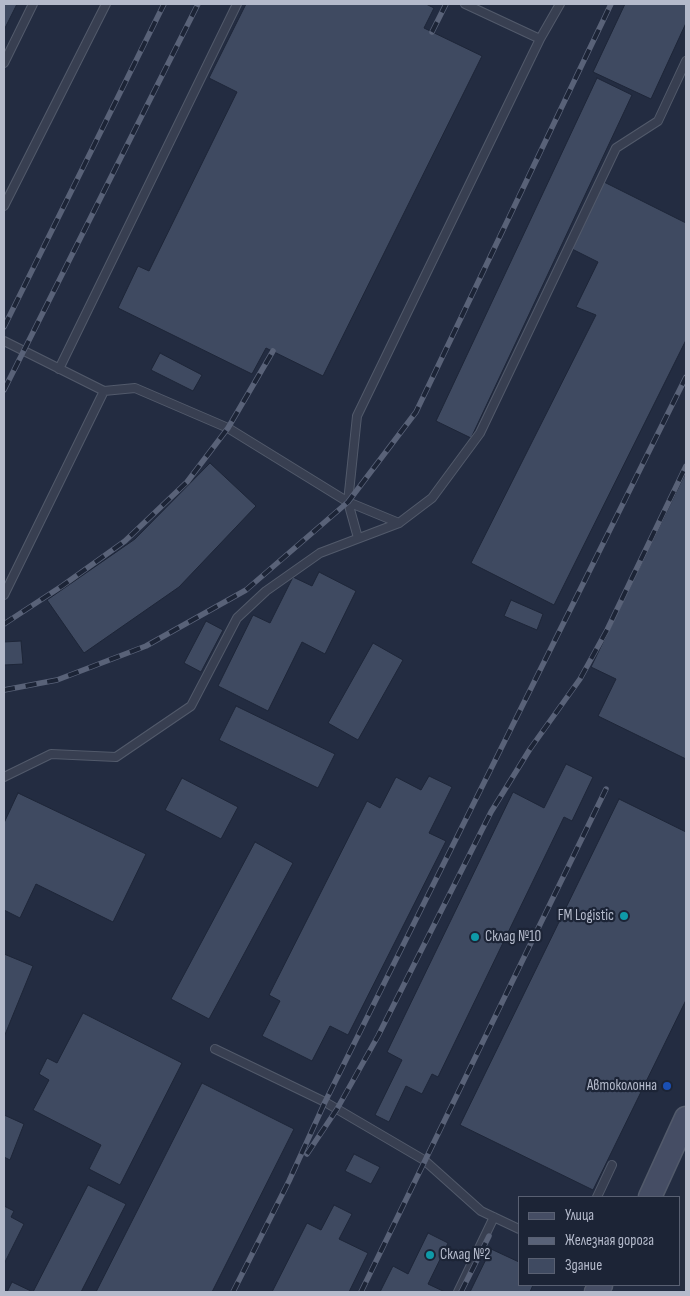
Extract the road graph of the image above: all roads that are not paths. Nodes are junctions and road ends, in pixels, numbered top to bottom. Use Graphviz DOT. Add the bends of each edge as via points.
graph roads {
  1 [pos="33,4"];
  2 [pos="106,4"];
  3 [pos="237,4"];
  4 [pos="465,4"];
  5 [pos="560,4"];
  6 [pos="540,39"];
  7 [pos="686,61"];
  8 [pos="4,63"];
  9 [pos="4,206"];
  10 [pos="4,341"];
  11 [pos="59,369"];
  12 [pos="104,391"];
  13 [pos="348,502"];
  14 [pos="399,523"];
  15 [pos="358,538"];
  16 [pos="4,594"];
  17 [pos="4,777"];
  18 [pos="216,1049"];
  19 [pos="686,1118"];
  20 [pos="612,1165"];
  21 [pos="596,1196"];
  22 [pos="650,1196"];
  23 [pos="494,1217"];
  24 [pos="518,1229"];
  25 [pos="458,1292"];
  1 -- 8 [label="lane"];
  2 -- 9 [label="lane"];
  3 -- 11 [label="lane"];
  4 -- 6 [label="lane"];
  5 -- 6 [label="lane"];
  6 -- 13 [label="lane" via="357,416"];
  7 -- 14 [label="lane" via="658,121 616,148 480,433 432,498"];
  10 -- 11 [label="lane"];
  11 -- 12 [label="lane"];
  12 -- 13 [label="lane" via="135,388 228,428"];
  12 -- 16 [label="lane"];
  13 -- 14 [label="lane"];
  13 -- 15 [label="lane"];
  14 -- 15 [label="lane"];
  15 -- 17 [label="lane" via="320,553 266,590 237,618 191,706 116,756 51,754"];
  18 -- 23 [label="lane" via="331,1105 424,1160 482,1211"];
  19 -- 22 [label="main road"];
  20 -- 21 [label="lane"];
  23 -- 24 [label="lane"];
  23 -- 25 [label="lane"];
}
